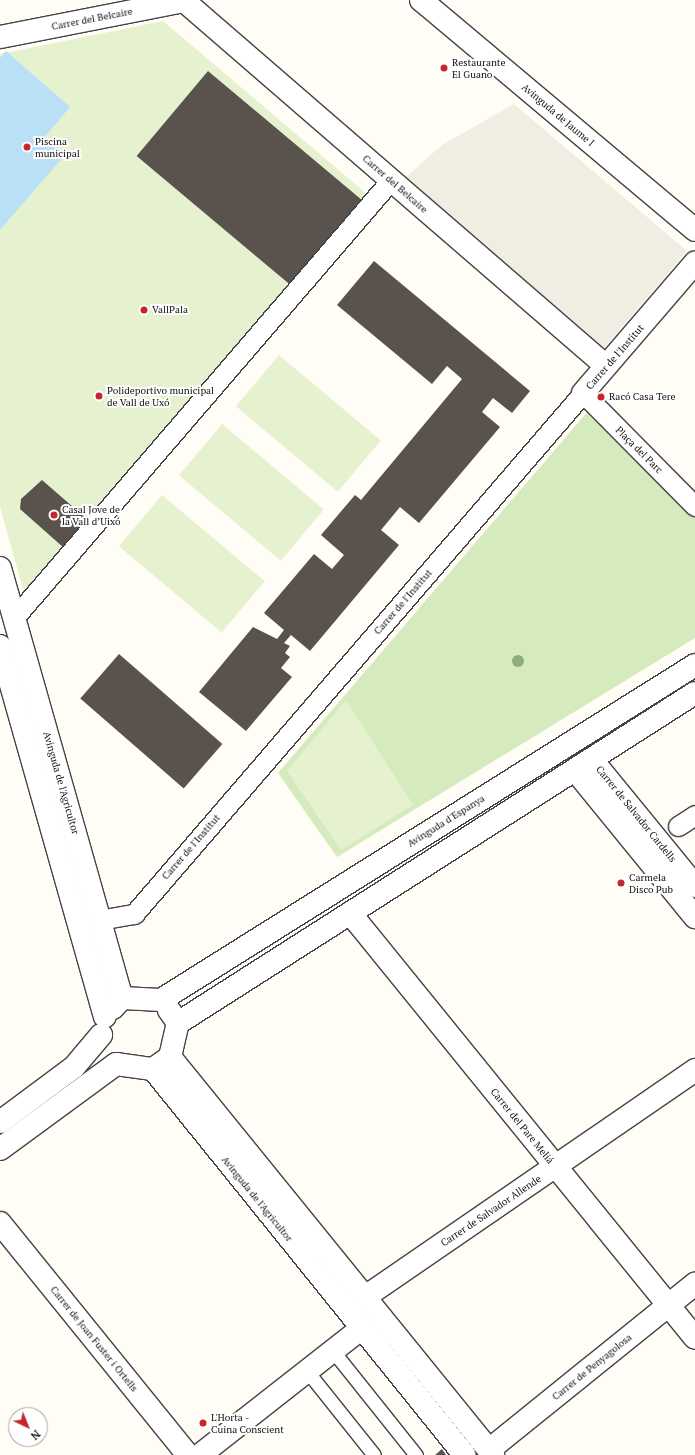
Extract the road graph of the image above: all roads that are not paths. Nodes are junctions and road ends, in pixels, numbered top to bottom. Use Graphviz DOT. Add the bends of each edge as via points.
graph roads {
  1 [pos="183,0"];
  2 [pos="426,2"];
  3 [pos="0,37"];
  4 [pos="391,180"];
  5 [pos="695,230"];
  6 [pos="695,263"];
  7 [pos="606,366"];
  8 [pos="583,393"];
  9 [pos="695,506"];
  10 [pos="0,568"];
  11 [pos="14,618"];
  12 [pos="0,646"];
  13 [pos="25,656"];
  14 [pos="695,665"];
  15 [pos="3,673"];
  16 [pos="695,694"];
  17 [pos="567,745"];
  18 [pos="583,765"];
  19 [pos="695,815"];
  20 [pos="678,826"];
  21 [pos="695,886"];
  22 [pos="333,892"];
  23 [pos="350,913"];
  24 [pos="695,917"];
  25 [pos="99,920"];
  26 [pos="122,998"];
  27 [pos="161,1000"];
  28 [pos="178,1023"];
  29 [pos="103,1025"];
  30 [pos="170,1057"];
  31 [pos="116,1064"];
  32 [pos="153,1070"];
  33 [pos="695,1070"];
  34 [pos="0,1122"];
  35 [pos="0,1149"];
  36 [pos="555,1166"];
  37 [pos="0,1223"];
  38 [pos="695,1284"];
  39 [pos="365,1297"];
  40 [pos="668,1305"];
  41 [pos="362,1328"];
  42 [pos="695,1338"];
  43 [pos="333,1351"];
  44 [pos="307,1371"];
  45 [pos="491,1453"];
  46 [pos="188,1455"];
  47 [pos="200,1455"];
  48 [pos="374,1455"];
  49 [pos="416,1455"];
  50 [pos="465,1455"];
  1 -- 3 [label="street, Carrer del Belcaire"];
  1 -- 4 [label="street, Carrer del Belcaire"];
  2 -- 5 [label="street, Avinguda de Jaume I"];
  4 -- 7 [label="street, Carrer del Belcaire"];
  4 -- 11 [label="street"];
  6 -- 7 [label="street, Carrer de l'Institut"];
  7 -- 8 [label="street, Carrer de l'Institut"];
  8 -- 9 [label="street, Plaça del Parc"];
  8 -- 25 [label="street, Carrer de l'Institut" via="134,914"];
  10 -- 11 [label="street, Avinguda de l'Agricultor"];
  11 -- 13 [label="street, Avinguda de l'Agricultor"];
  12 -- 15 [label="street"];
  13 -- 15 [label="street"];
  13 -- 25 [label="street, Avinguda de l'Agricultor"];
  14 -- 17 [label="street, Avinguda d'Espanya"];
  15 -- 29 [label="street"];
  16 -- 18 [label="street"];
  17 -- 18 [label="street"];
  17 -- 22 [label="street, Avinguda d'Espanya"];
  18 -- 21 [label="street, Carrer de Salvador Cardells"];
  18 -- 23 [label="street"];
  18 -- 24 [label="street, Carrer de Salvador Cardells"];
  19 -- 20 [label="street"];
  22 -- 23 [label="street"];
  22 -- 27 [label="street, Avinguda d'Espanya"];
  23 -- 28 [label="street"];
  23 -- 36 [label="street, Carrer del Pare Meliá"];
  25 -- 26 [label="street, Avinguda de l'Agricultor"];
  26 -- 27 [label="street"];
  26 -- 29 [label="street"];
  27 -- 28 [label="street"];
  28 -- 30 [label="street"];
  29 -- 31 [label="street"];
  29 -- 34 [label="street" via="74,1067"];
  30 -- 32 [label="street"];
  30 -- 39 [label="street"];
  31 -- 32 [label="street"];
  31 -- 35 [label="street"];
  32 -- 41 [label="street, Avinguda de l'Agricultor"];
  33 -- 36 [label="street, Carrer de Salvador Allende"];
  36 -- 39 [label="street, Carrer de Salvador Allende"];
  36 -- 40 [label="street, Carrer del Pare Meliá"];
  37 -- 46 [label="street, Carrer de Joan Fuster i Ortells"];
  38 -- 40 [label="street, Carrer de Penyagolosa"];
  39 -- 41 [label="street"];
  39 -- 45 [label="street"];
  40 -- 42 [label="street, Carrer del Pare Meliá"];
  40 -- 45 [label="street, Carrer de Penyagolosa"];
  41 -- 43 [label="street"];
  41 -- 50 [label="street, Avinguda de l'Agricultor"];
  43 -- 44 [label="street"];
  43 -- 49 [label="lane"];
  44 -- 47 [label="street"];
  44 -- 48 [label="lane"];
}
